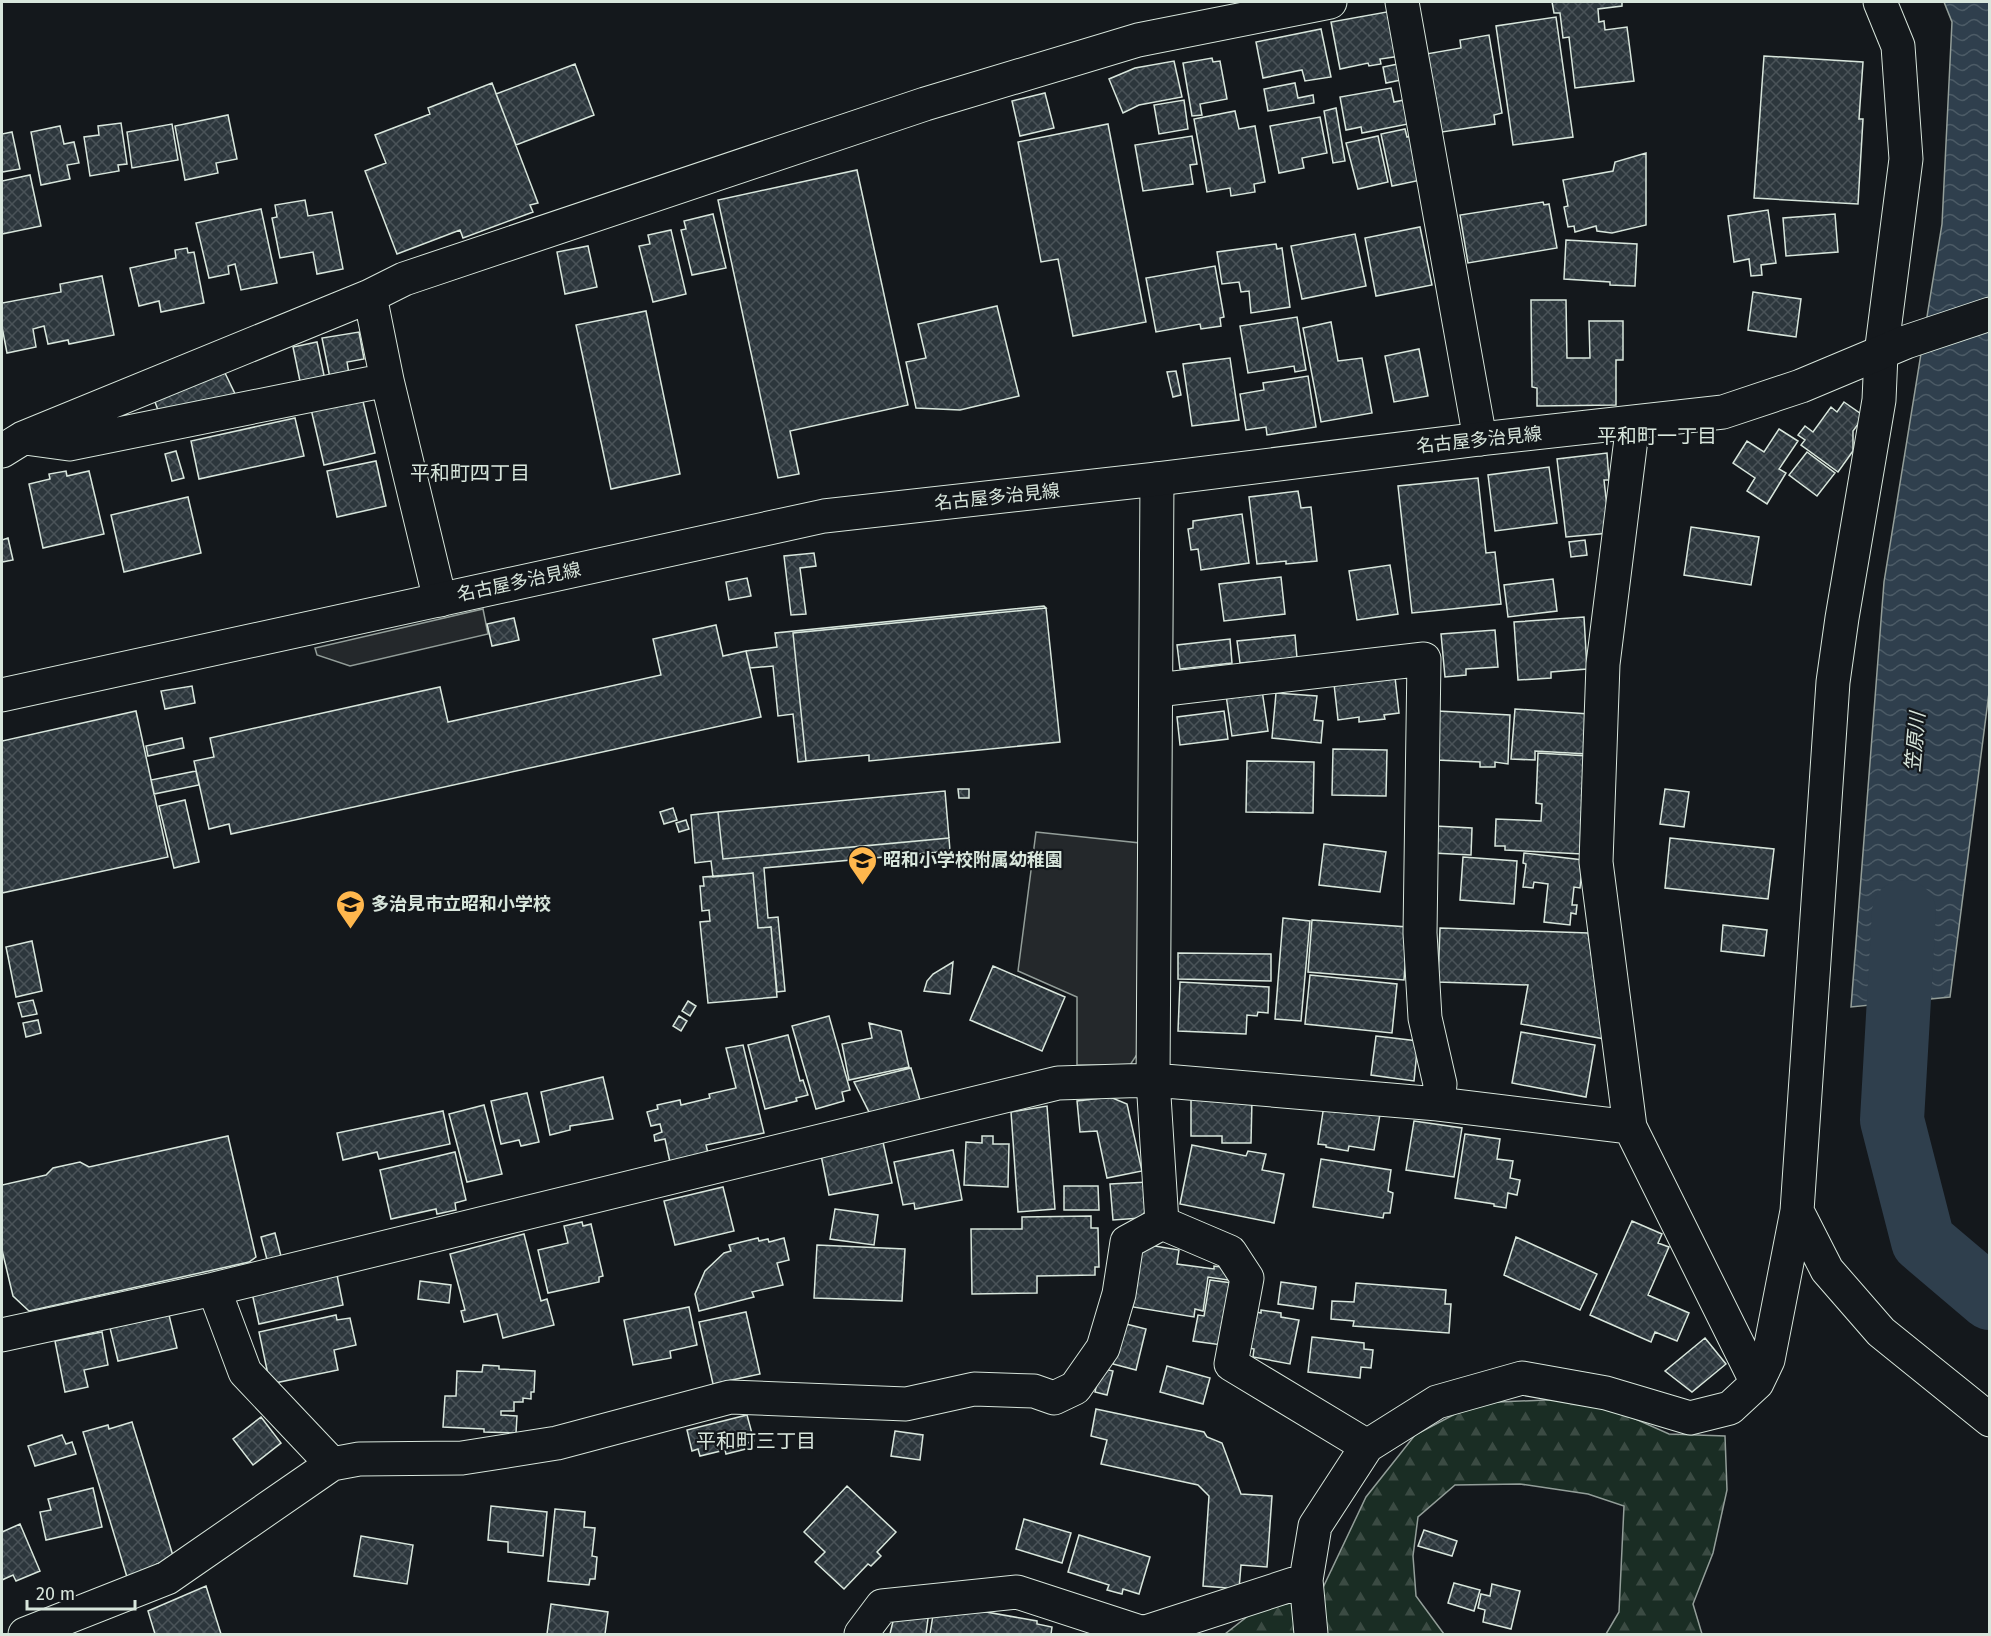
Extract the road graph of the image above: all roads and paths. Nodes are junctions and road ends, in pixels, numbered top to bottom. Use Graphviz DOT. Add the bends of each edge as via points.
graph roads {
  1 [pos="1330,2"];
  2 [pos="1402,2"];
  3 [pos="1880,2"];
  4 [pos="370,296"];
  5 [pos="1989,314"];
  6 [pos="1893,348"];
  7 [pos="387,380"];
  8 [pos="1633,423"];
  9 [pos="1480,439"];
  10 [pos="12,444"];
  11 [pos="1157,479"];
  12 [pos="440,600"];
  13 [pos="1157,690"];
  14 [pos="2,695"];
  15 [pos="1152,1080"];
  16 [pos="1437,1104"];
  17 [pos="1630,1127"];
  18 [pos="1797,1211"];
  19 [pos="1162,1224"];
  20 [pos="214,1289"];
  21 [pos="3,1329"];
  22 [pos="1757,1383"];
  23 [pos="1989,1420"];
  24 [pos="1367,1446"];
  25 [pos="332,1464"];
  26 [pos="1306,1580"];
  27 [pos="25,1635"];
  28 [pos="861,1635"];
  29 [pos="1311,1635"];
  1 -- 4 [label="street" via="1138,40 925,104 404,279"];
  2 -- 9 [label="street"];
  3 -- 6 [label="street" via="1898,46 1906,159"];
  4 -- 7 [label="street"];
  4 -- 10 [label="street"];
  5 -- 6 [label="street, 名古屋多治見線"];
  6 -- 8 [label="street, 名古屋多治見線" via="1801,386 1723,412"];
  6 -- 18 [label="street" via="1879,400 1833,682"];
  7 -- 10 [label="street" via="69,444"];
  7 -- 12 [label="street"];
  8 -- 9 [label="street, 名古屋多治見線"];
  8 -- 17 [label="street" via="1604,664 1596,862"];
  9 -- 11 [label="street, 名古屋多治見線"];
  11 -- 12 [label="street, 名古屋多治見線" via="824,516"];
  11 -- 13 [label="street"];
  12 -- 14 [label="street, 名古屋多治見線"];
  13 -- 15 [label="street"];
  13 -- 16 [label="street" via="1424,659 1420,933 1425,1018 1440,1084"];
  15 -- 16 [label="street"];
  15 -- 19 [label="street"];
  15 -- 20 [label="street" via="1058,1083"];
  16 -- 17 [label="street"];
  17 -- 22 [label="street"];
  18 -- 22 [label="street" via="1768,1360"];
  18 -- 23 [label="street" via="1827,1270 1881,1332"];
  19 -- 24 [label="street" via="1230,1252 1247,1278 1231,1364"];
  19 -- 25 [label="street" via="1127,1242 1119,1294 1103,1348 1075,1388 1054,1398 1034,1391 974,1389 906,1404 730,1397 557,1443 462,1458 359,1459"];
  20 -- 21 [label="street"];
  20 -- 25 [label="street" via="245,1372"];
  22 -- 24 [label="street" via="1730,1408 1690,1418 1606,1393 1522,1378 1437,1402"];
  24 -- 26 [label="street" via="1314,1526"];
  25 -- 27 [label="street" via="167,1578"];
  26 -- 28 [label="street" via="1143,1633 1017,1592 882,1606"];
  26 -- 29 [label="street"];
}
